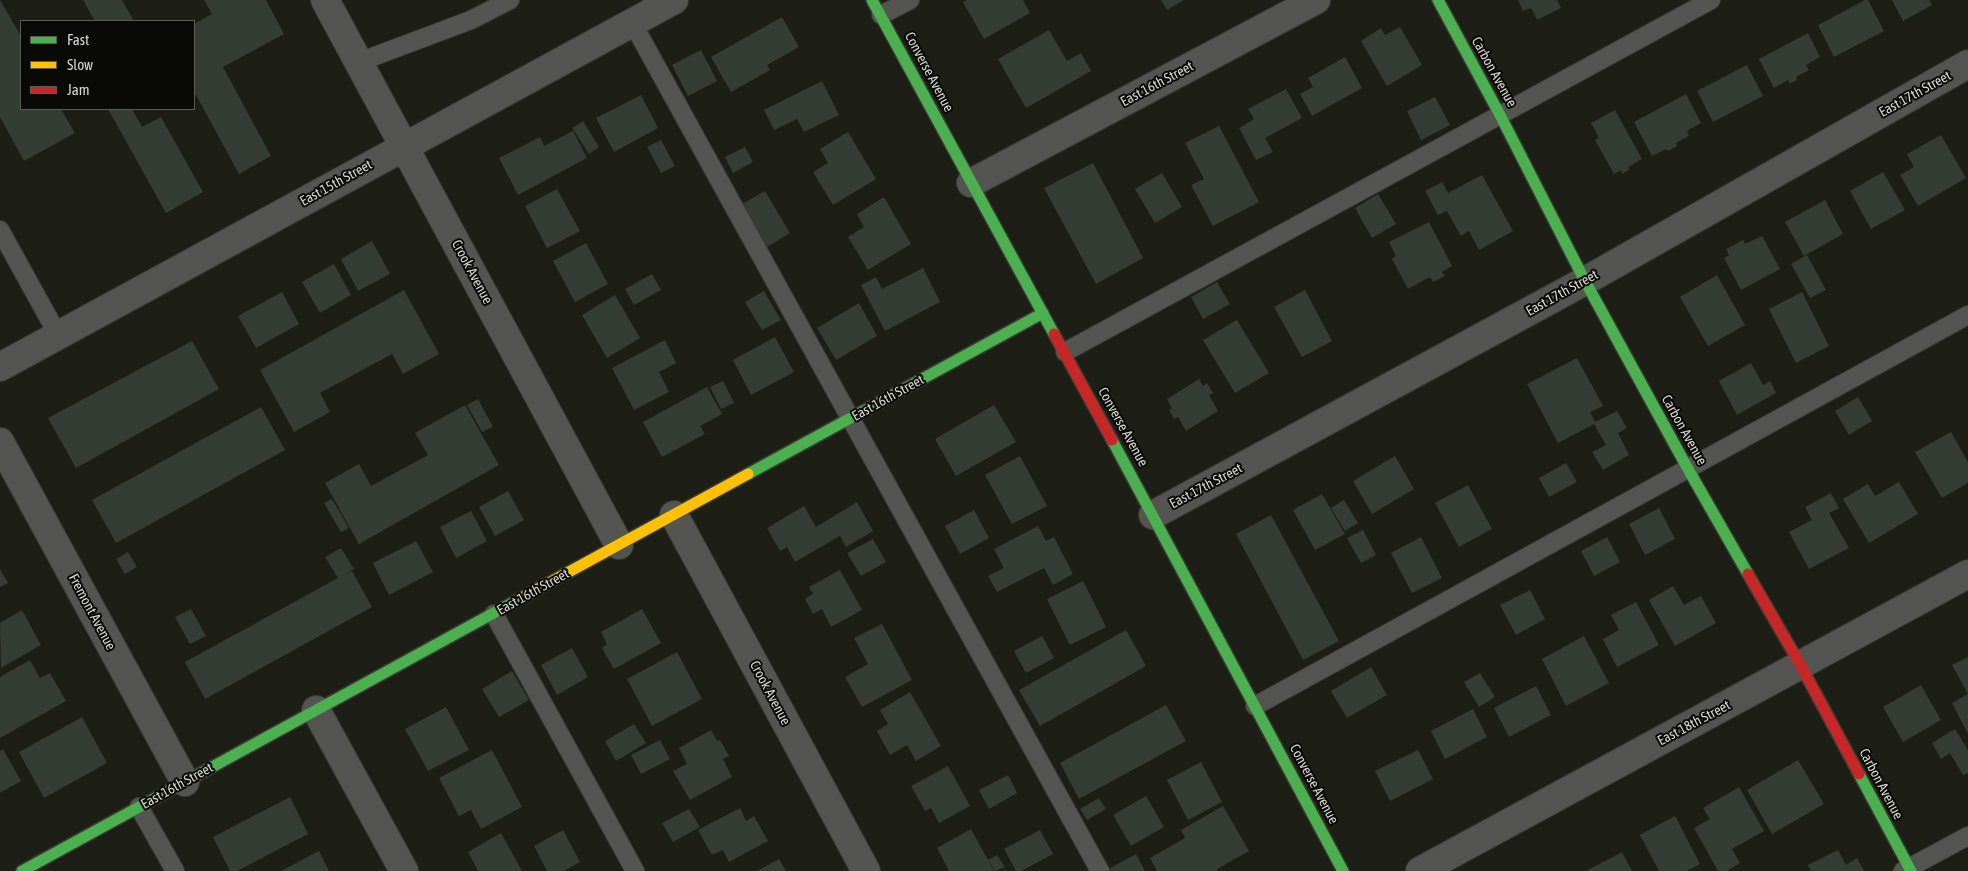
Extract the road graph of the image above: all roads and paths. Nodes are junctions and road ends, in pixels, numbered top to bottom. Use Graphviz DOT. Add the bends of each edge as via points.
graph roads {
  1 [pos="325,0"];
  2 [pos="510,0"];
  3 [pos="674,0"];
  4 [pos="910,0"];
  5 [pos="1316,0"];
  6 [pos="1438,0"];
  7 [pos="1711,0"];
  8 [pos="877,8"];
  9 [pos="632,22"];
  10 [pos="359,62"];
  11 [pos="1968,64"];
  12 [pos="1500,115"];
  13 [pos="404,146"];
  14 [pos="971,183"];
  15 [pos="0,230"];
  16 [pos="1585,281"];
  17 [pos="1043,313"];
  18 [pos="1968,315"];
  19 [pos="58,335"];
  20 [pos="1065,352"];
  21 [pos="0,367"];
  22 [pos="850,419"];
  23 [pos="0,442"];
  24 [pos="1688,469"];
  25 [pos="674,515"];
  26 [pos="1153,515"];
  27 [pos="619,545"];
  28 [pos="1968,574"];
  29 [pos="494,614"];
  30 [pos="1801,666"];
  31 [pos="1255,706"];
  32 [pos="316,710"];
  33 [pos="185,782"];
  34 [pos="139,807"];
  35 [pos="1968,836"];
  36 [pos="1907,870"];
  37 [pos="22,871"];
  38 [pos="175,871"];
  39 [pos="404,871"];
  40 [pos="635,871"];
  41 [pos="866,871"];
  42 [pos="1100,871"];
  43 [pos="1343,871"];
  44 [pos="1420,871"];
  1 -- 10 [label="street, Crook Avenue"];
  2 -- 10 [label="lane" via="472,20"];
  3 -- 9 [label="street, East 15th Street"];
  4 -- 8 [label="lane"];
  5 -- 14 [label="street, East 16th Street"];
  6 -- 12 [label="street, Carbon Avenue"];
  7 -- 12 [label="lane"];
  8 -- 14 [label="street, Converse Avenue"];
  9 -- 13 [label="street, East 15th Street"];
  9 -- 22 [label="lane"];
  10 -- 13 [label="street, Crook Avenue"];
  11 -- 16 [label="street, East 17th Street"];
  12 -- 16 [label="street, Carbon Avenue"];
  12 -- 20 [label="lane"];
  13 -- 19 [label="street, East 15th Street"];
  13 -- 27 [label="street, Crook Avenue"];
  14 -- 17 [label="street, Converse Avenue"];
  15 -- 19 [label="lane"];
  16 -- 24 [label="street, Carbon Avenue"];
  16 -- 26 [label="street, East 17th Street"];
  17 -- 20 [label="street, Converse Avenue"];
  17 -- 22 [label="street, East 16th Street"];
  18 -- 24 [label="lane"];
  19 -- 21 [label="street, East 15th Street"];
  20 -- 26 [label="street, Converse Avenue"];
  22 -- 25 [label="street, East 16th Street"];
  22 -- 42 [label="lane"];
  23 -- 33 [label="street, Fremont Avenue"];
  24 -- 30 [label="street, Carbon Avenue"];
  24 -- 31 [label="lane"];
  25 -- 27 [label="street, East 16th Street"];
  25 -- 41 [label="street, Crook Avenue"];
  26 -- 31 [label="street, Converse Avenue"];
  27 -- 29 [label="street, East 16th Street"];
  28 -- 30 [label="street, East 18th Street"];
  29 -- 32 [label="street, East 16th Street"];
  29 -- 40 [label="lane"];
  30 -- 36 [label="street, Carbon Avenue"];
  30 -- 44 [label="street, East 18th Street"];
  31 -- 43 [label="street, Converse Avenue"];
  32 -- 33 [label="street, East 16th Street"];
  32 -- 39 [label="street"];
  33 -- 34 [label="street, East 16th Street"];
  34 -- 37 [label="street, East 16th Street"];
  34 -- 38 [label="lane"];
  35 -- 36 [label="lane"];
}
